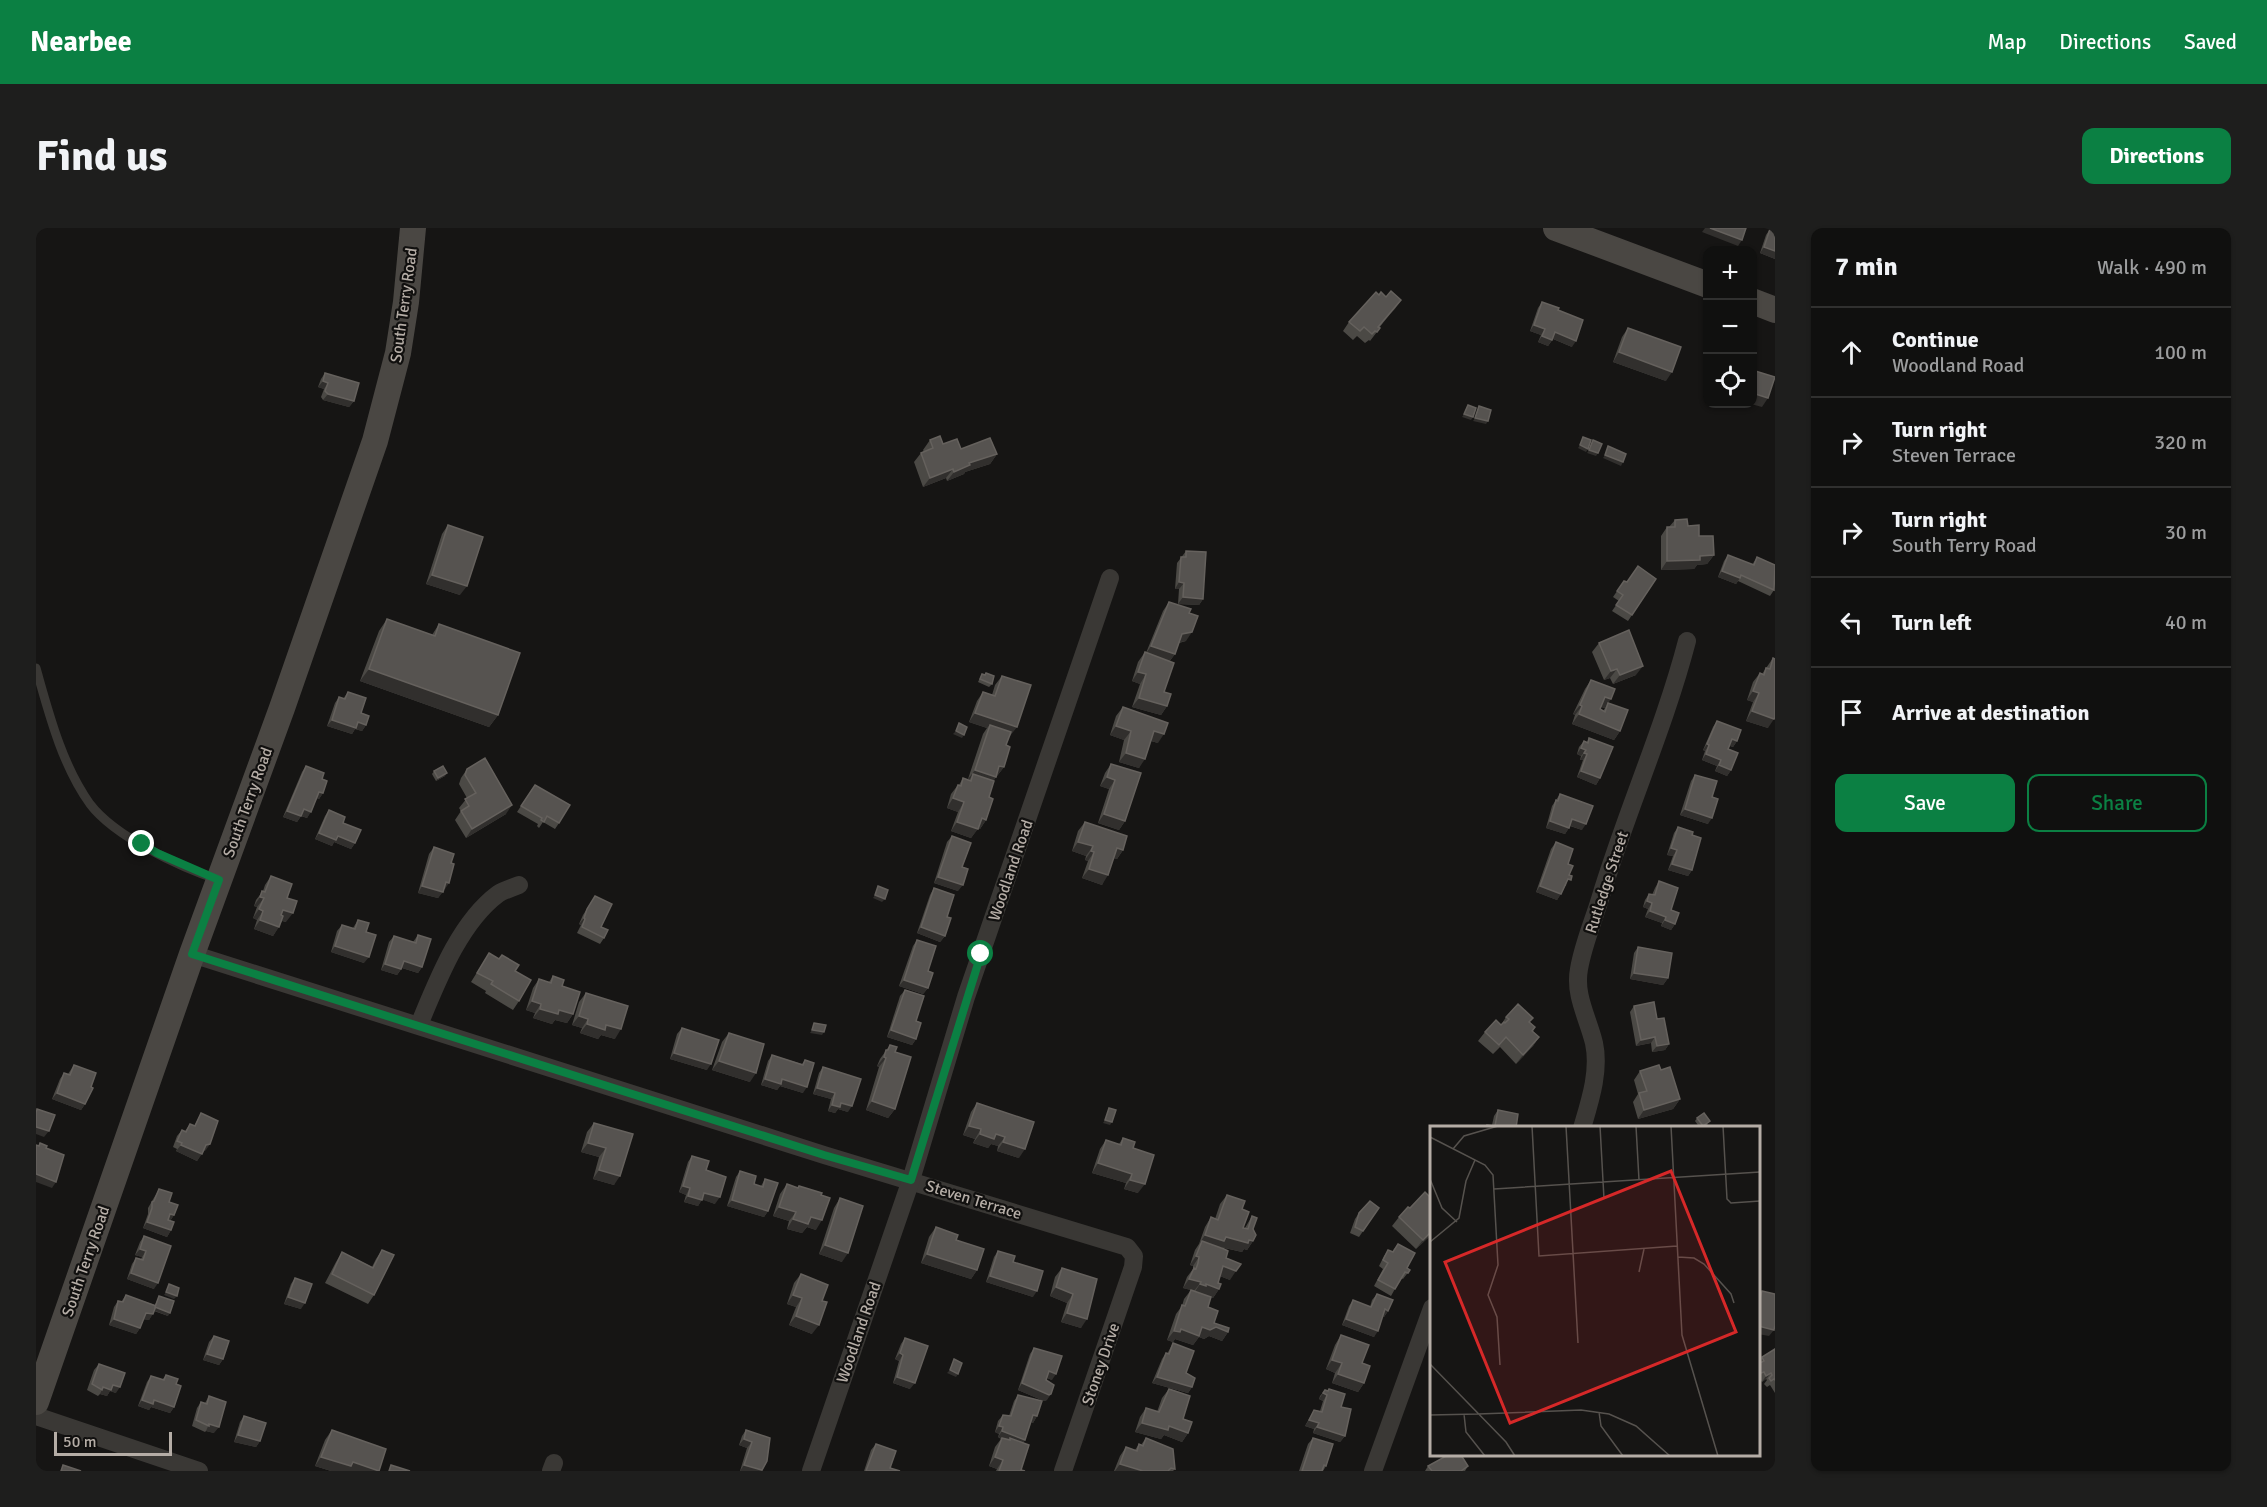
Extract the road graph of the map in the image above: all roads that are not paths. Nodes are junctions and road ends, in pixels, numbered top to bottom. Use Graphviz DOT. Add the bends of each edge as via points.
graph roads {
  1 [pos="413,228"];
  2 [pos="1556,228"];
  3 [pos="1703,283"];
  4 [pos="1757,303"];
  5 [pos="1775,310"];
  6 [pos="1110,578"];
  7 [pos="1688,641"];
  8 [pos="36,668"];
  9 [pos="219,880"];
  10 [pos="519,885"];
  11 [pos="192,954"];
  12 [pos="419,1025"];
  13 [pos="1583,1126"];
  14 [pos="911,1180"];
  15 [pos="1134,1256"];
  16 [pos="1430,1311"];
  17 [pos="36,1402"];
  18 [pos="36,1416"];
  19 [pos="199,1471"];
  20 [pos="811,1471"];
  21 [pos="1063,1471"];
  22 [pos="1373,1471"];
  1 -- 9 [label="street, South Terry Road" via="398,352 375,441"];
  2 -- 3 [label="street"];
  4 -- 5 [label="street"];
  6 -- 14 [label="street, Woodland Road" via="966,997"];
  7 -- 13 [label="street, Rutledge Street" via="1607,874 1580,966 1578,993 1596,1056 1592,1094"];
  8 -- 9 [label="lane" via="65,760 91,804 114,826 157,853"];
  9 -- 11 [label="street, South Terry Road"];
  10 -- 12 [label="street" via="499,894 465,929"];
  11 -- 12 [label="street, Steven Terrace"];
  11 -- 17 [label="street, South Terry Road"];
  12 -- 14 [label="street, Steven Terrace"];
  14 -- 15 [label="street, Steven Terrace" via="1127,1247"];
  14 -- 20 [label="street, Woodland Road"];
  15 -- 21 [label="street, Stoney Drive"];
  16 -- 22 [label="street"];
  18 -- 19 [label="street"];
}
